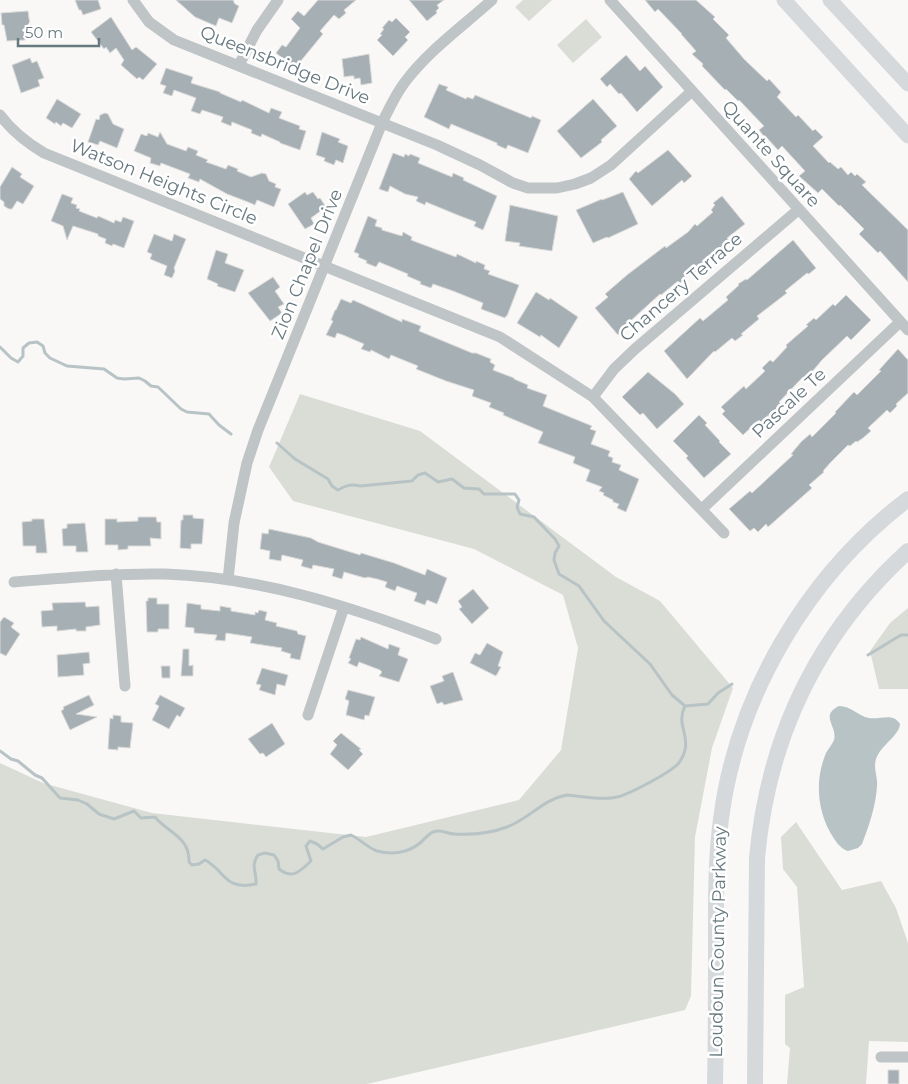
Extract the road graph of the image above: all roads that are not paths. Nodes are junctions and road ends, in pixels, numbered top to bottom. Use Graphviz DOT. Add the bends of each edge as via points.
graph roads {
  1 [pos="133,0"];
  2 [pos="278,0"];
  3 [pos="492,0"];
  4 [pos="610,0"];
  5 [pos="784,0"];
  6 [pos="830,0"];
  7 [pos="239,65"];
  8 [pos="908,84"];
  9 [pos="692,91"];
  10 [pos="0,115"];
  11 [pos="382,123"];
  12 [pos="908,136"];
  13 [pos="798,210"];
  14 [pos="325,266"];
  15 [pos="900,322"];
  16 [pos="908,330"];
  17 [pos="593,397"];
  18 [pos="908,500"];
  19 [pos="702,510"];
  20 [pos="724,533"];
  21 [pos="908,551"];
  22 [pos="116,574"];
  23 [pos="228,580"];
  24 [pos="14,582"];
  25 [pos="344,606"];
  26 [pos="436,639"];
  27 [pos="124,686"];
  28 [pos="308,715"];
  29 [pos="881,1057"];
  30 [pos="908,1058"];
  31 [pos="715,1084"];
  32 [pos="755,1084"];
  1 -- 7 [label="street, Queensbridge Drive" via="149,22 174,40"];
  2 -- 7 [label="street" via="257,30"];
  3 -- 11 [label="street, Zion Chapel Drive" via="405,81"];
  4 -- 9 [label="street, Quante Square"];
  5 -- 12 [label="main road"];
  6 -- 8 [label="main road"];
  7 -- 11 [label="street, Queensbridge Drive"];
  9 -- 11 [label="street, Queensbridge Drive" via="611,165 591,178 557,188 528,188 513,184 461,155"];
  9 -- 13 [label="street, Quante Square"];
  10 -- 14 [label="street, Watson Heights Circle" via="27,142 44,152"];
  11 -- 14 [label="street, Zion Chapel Drive"];
  13 -- 15 [label="street, Quante Square"];
  13 -- 17 [label="street, Chancery Terrace" via="635,349 614,369"];
  14 -- 17 [label="street, Watson Heights Circle" via="500,337"];
  14 -- 23 [label="street, Zion Chapel Drive" via="258,430 234,523"];
  15 -- 16 [label="street, Quante Square"];
  15 -- 19 [label="street, Pascale Te"];
  17 -- 19 [label="street, Watson Heights Circle"];
  18 -- 31 [label="main road, Loudoun County Parkway" via="866,535 805,606 771,662 737,745 725,793 718,846"];
  19 -- 20 [label="street, Watson Heights Circle"];
  21 -- 32 [label="main road" via="874,585 836,631 802,689 770,775 758,858"];
  22 -- 23 [label="street" via="168,574"];
  22 -- 24 [label="street"];
  22 -- 27 [label="street"];
  23 -- 25 [label="street" via="320,598"];
  25 -- 26 [label="street"];
  25 -- 28 [label="street"];
  29 -- 30 [label="street"];
}
